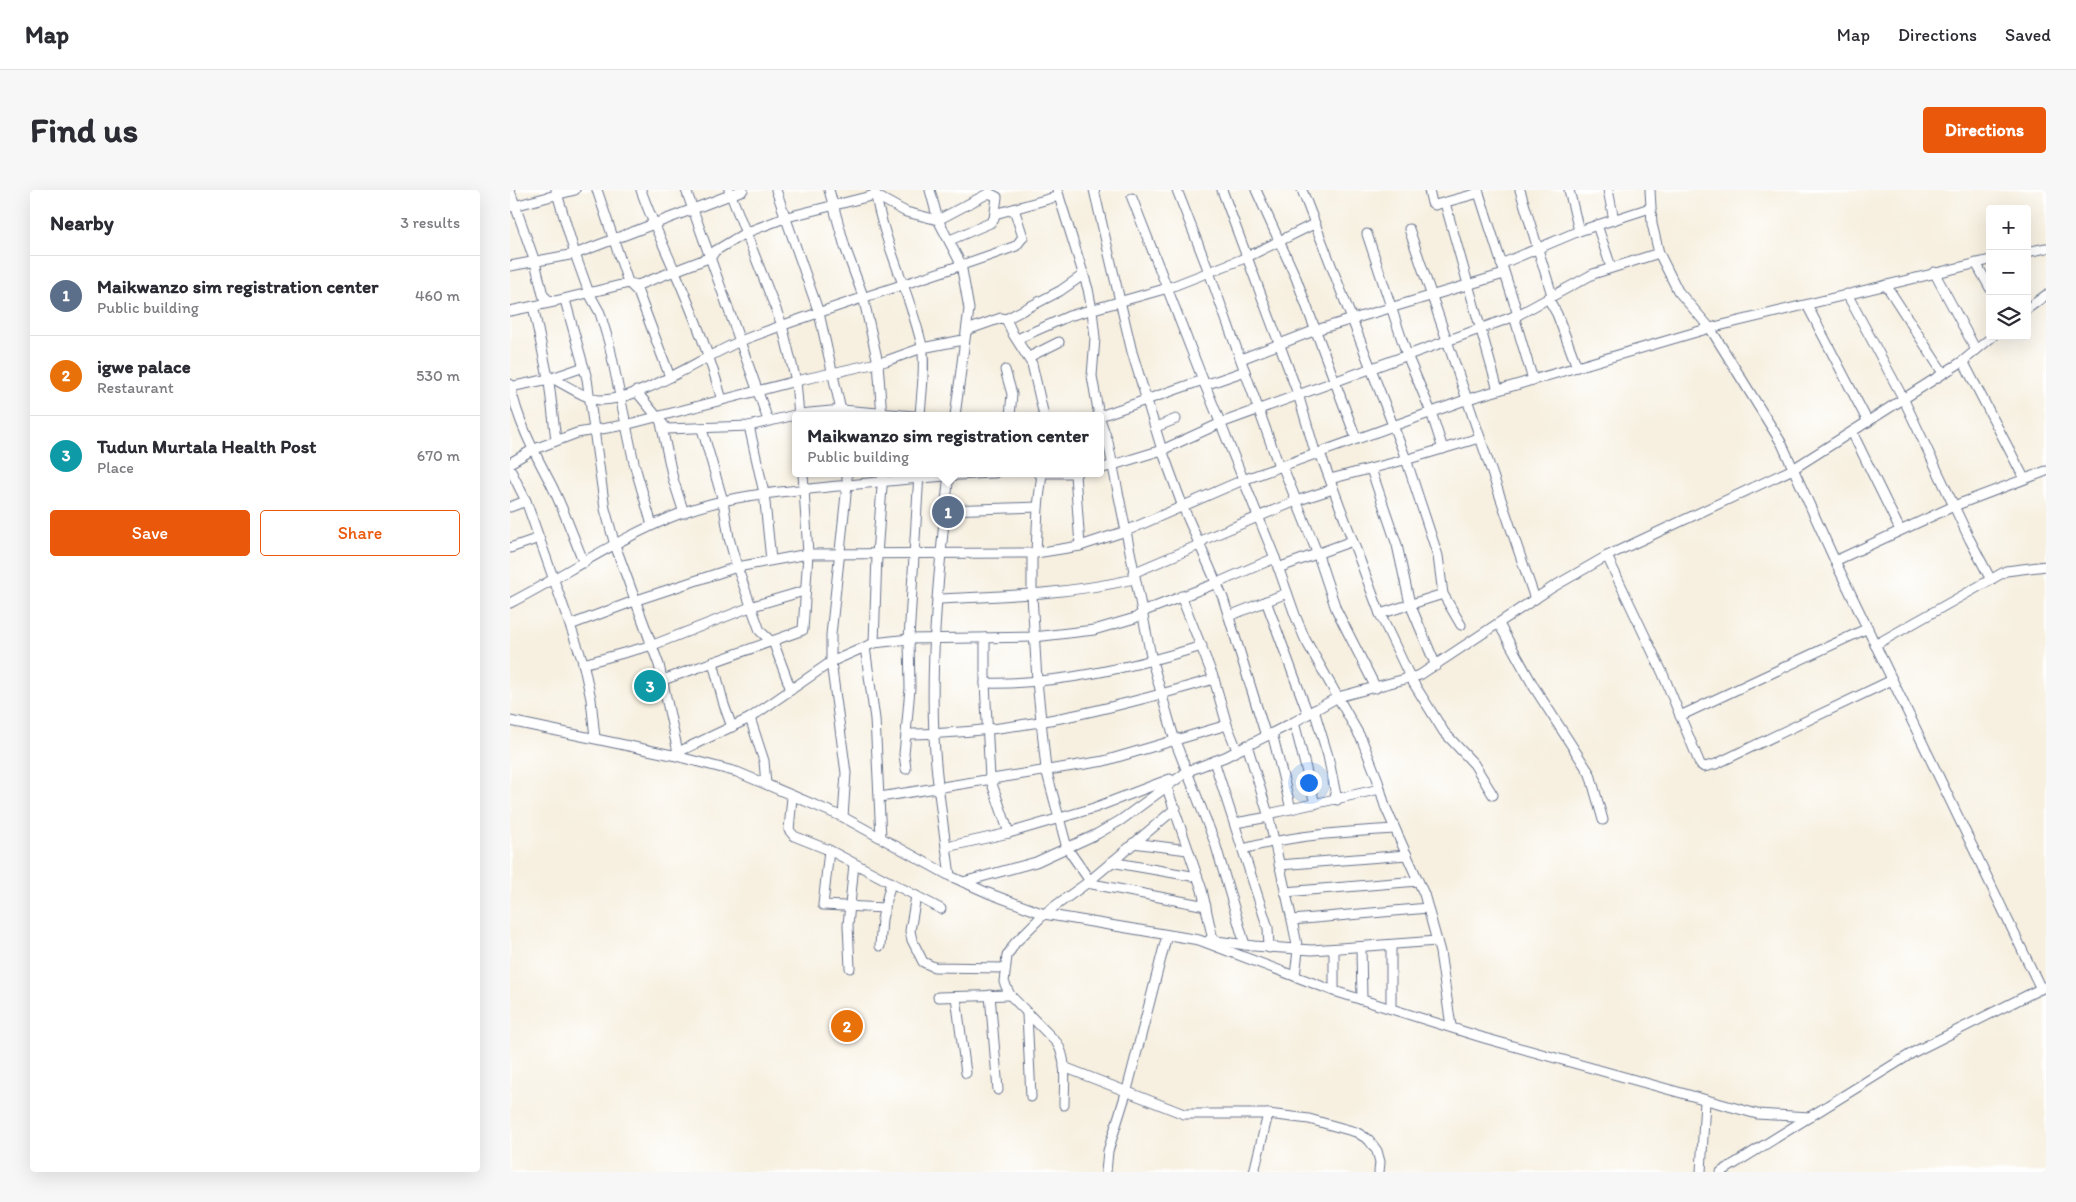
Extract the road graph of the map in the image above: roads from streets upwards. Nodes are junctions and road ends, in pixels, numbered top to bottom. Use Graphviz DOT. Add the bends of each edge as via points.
graph roads {
  1 [pos="575,190"];
  2 [pos="597,190"];
  3 [pos="641,190"];
  4 [pos="686,190"];
  5 [pos="743,190"];
  6 [pos="776,190"];
  7 [pos="828,190"];
  8 [pos="930,190"];
  9 [pos="1094,190"];
  10 [pos="1177,190"];
  11 [pos="1222,190"];
  12 [pos="1256,190"];
  13 [pos="1302,190"];
  14 [pos="1429,190"];
  15 [pos="1520,190"];
  16 [pos="1569,190"];
  17 [pos="1608,190"];
  18 [pos="1650,190"];
  19 [pos="510,191"];
  20 [pos="1478,191"];
  21 [pos="557,192"];
  22 [pos="730,193"];
  23 [pos="875,193"];
  24 [pos="1058,193"];
  25 [pos="975,194"];
  26 [pos="1132,198"];
  27 [pos="1445,203"];
  28 [pos="834,205"];
  29 [pos="513,206"];
  30 [pos="1650,208"];
  31 [pos="1014,209"];
  32 [pos="693,210"];
  33 [pos="995,214"];
  34 [pos="787,217"];
  35 [pos="938,220"];
  36 [pos="1614,220"];
  37 [pos="1314,224"];
  38 [pos="653,225"];
  39 [pos="1597,225"];
  40 [pos="1409,229"];
  41 [pos="1579,231"];
  42 [pos="745,233"];
  43 [pos="1367,234"];
  44 [pos="614,240"];
  45 [pos="950,240"];
  46 [pos="1279,242"];
  47 [pos="2046,248"];
  48 [pos="1537,250"];
  49 [pos="2031,251"];
  50 [pos="1659,253"];
  51 [pos="575,254"];
  52 [pos="711,257"];
  53 [pos="1246,258"];
  54 [pos="1986,261"];
  55 [pos="535,262"];
  56 [pos="1976,263"];
  57 [pos="961,264"];
  58 [pos="1501,264"];
  59 [pos="510,266"];
  60 [pos="1611,266"];
  61 [pos="675,272"];
  62 [pos="1209,272"];
  63 [pos="1934,272"];
  64 [pos="1504,274"];
  65 [pos="1083,275"];
  66 [pos="1986,281"];
  67 [pos="629,283"];
  68 [pos="904,283"];
  69 [pos="1468,284"];
  70 [pos="1886,285"];
  71 [pos="1168,288"];
  72 [pos="589,293"];
  73 [pos="1847,294"];
  74 [pos="2046,295"];
  75 [pos="863,296"];
  76 [pos="1431,296"];
  77 [pos="1550,296"];
  78 [pos="565,300"];
  79 [pos="554,302"];
  80 [pos="1120,302"];
  81 [pos="1807,305"];
  82 [pos="2031,305"];
  83 [pos="534,306"];
  84 [pos="1391,307"];
  85 [pos="1092,310"];
  86 [pos="510,311"];
  87 [pos="819,313"];
  88 [pos="1516,315"];
  89 [pos="1006,319"];
  90 [pos="1350,319"];
  91 [pos="782,325"];
  92 [pos="1481,328"];
  93 [pos="1710,328"];
  94 [pos="968,330"];
  95 [pos="1316,330"];
  96 [pos="1018,339"];
  97 [pos="963,340"];
  98 [pos="1446,340"];
  99 [pos="1988,340"];
  100 [pos="740,341"];
  101 [pos="1059,342"];
  102 [pos="1279,343"];
  103 [pos="922,348"];
  104 [pos="1976,350"];
  105 [pos="1407,356"];
  106 [pos="710,357"];
  107 [pos="1029,357"];
  108 [pos="1241,359"];
  109 [pos="1962,361"];
  110 [pos="878,363"];
  111 [pos="584,367"];
  112 [pos="1371,367"];
  113 [pos="1576,367"];
  114 [pos="1005,370"];
  115 [pos="1245,371"];
  116 [pos="834,373"];
  117 [pos="1943,373"];
  118 [pos="670,377"];
  119 [pos="550,378"];
  120 [pos="1335,380"];
  121 [pos="1533,380"];
  122 [pos="796,381"];
  123 [pos="1204,383"];
  124 [pos="510,386"];
  125 [pos="1498,390"];
  126 [pos="636,391"];
  127 [pos="758,391"];
  128 [pos="1298,394"];
  129 [pos="590,397"];
  130 [pos="619,398"];
  131 [pos="1903,398"];
  132 [pos="1148,399"];
  133 [pos="1468,399"];
  134 [pos="722,400"];
  135 [pos="1259,409"];
  136 [pos="799,412"];
  137 [pos="842,412"];
  138 [pos="882,412"];
  139 [pos="920,412"];
  140 [pos="955,412"];
  141 [pos="1010,412"];
  142 [pos="1043,412"];
  143 [pos="1099,412"];
  144 [pos="1431,412"];
  145 [pos="792,416"];
  146 [pos="1104,416"];
  147 [pos="659,417"];
  148 [pos="1176,419"];
  149 [pos="768,420"];
  150 [pos="1868,422"];
  151 [pos="1221,423"];
  152 [pos="1393,425"];
  153 [pos="625,426"];
  154 [pos="749,426"];
  155 [pos="1156,427"];
  156 [pos="702,429"];
  157 [pos="593,430"];
  158 [pos="1104,432"];
  159 [pos="1852,432"];
  160 [pos="1356,438"];
  161 [pos="1479,438"];
  162 [pos="556,440"];
  163 [pos="1443,449"];
  164 [pos="532,450"];
  165 [pos="1162,450"];
  166 [pos="1318,454"];
  167 [pos="1406,459"];
  168 [pos="511,462"];
  169 [pos="1281,466"];
  170 [pos="1113,467"];
  171 [pos="1104,468"];
  172 [pos="1371,469"];
  173 [pos="1793,469"];
  174 [pos="2046,471"];
  175 [pos="803,477"];
  176 [pos="847,477"];
  177 [pos="883,477"];
  178 [pos="919,477"];
  179 [pos="949,477"];
  180 [pos="1041,477"];
  181 [pos="1076,477"];
  182 [pos="2024,478"];
  183 [pos="1330,479"];
  184 [pos="1243,480"];
  185 [pos="848,485"];
  186 [pos="804,488"];
  187 [pos="1333,489"];
  188 [pos="764,493"];
  189 [pos="526,501"];
  190 [pos="723,501"];
  191 [pos="1296,501"];
  192 [pos="1954,506"];
  193 [pos="510,507"];
  194 [pos="1038,507"];
  195 [pos="1183,507"];
  196 [pos="945,510"];
  197 [pos="684,513"];
  198 [pos="1258,517"];
  199 [pos="652,525"];
  200 [pos="1900,530"];
  201 [pos="1126,531"];
  202 [pos="539,538"];
  203 [pos="1352,541"];
  204 [pos="615,545"];
  205 [pos="1199,545"];
  206 [pos="1080,546"];
  207 [pos="510,548"];
  208 [pos="914,552"];
  209 [pos="940,553"];
  210 [pos="1034,553"];
  211 [pos="808,554"];
  212 [pos="838,554"];
  213 [pos="877,555"];
  214 [pos="1318,555"];
  215 [pos="1607,556"];
  216 [pos="1275,558"];
  217 [pos="771,560"];
  218 [pos="1835,561"];
  219 [pos="584,563"];
  220 [pos="2046,566"];
  221 [pos="737,567"];
  222 [pos="1278,568"];
  223 [pos="1134,576"];
  224 [pos="554,580"];
  225 [pos="1991,580"];
  226 [pos="1217,583"];
  227 [pos="804,591"];
  228 [pos="1287,593"];
  229 [pos="1443,594"];
  230 [pos="1032,595"];
  231 [pos="1181,596"];
  232 [pos="937,599"];
  233 [pos="637,600"];
  234 [pos="1535,600"];
  235 [pos="1266,601"];
  236 [pos="510,603"];
  237 [pos="1410,604"];
  238 [pos="753,606"];
  239 [pos="1141,614"];
  240 [pos="1380,614"];
  241 [pos="1229,616"];
  242 [pos="1499,624"];
  243 [pos="570,625"];
  244 [pos="1461,626"];
  245 [pos="1868,628"];
  246 [pos="1034,637"];
  247 [pos="985,638"];
  248 [pos="908,639"];
  249 [pos="934,639"];
  250 [pos="770,640"];
  251 [pos="1875,644"];
  252 [pos="653,645"];
  253 [pos="870,645"];
  254 [pos="1202,646"];
  255 [pos="1152,661"];
  256 [pos="712,662"];
  257 [pos="831,662"];
  258 [pos="584,664"];
  259 [pos="1436,666"];
  260 [pos="1214,679"];
  261 [pos="1411,679"];
  262 [pos="663,680"];
  263 [pos="1892,680"];
  264 [pos="1037,682"];
  265 [pos="985,683"];
  266 [pos="1376,688"];
  267 [pos="791,690"];
  268 [pos="1161,694"];
  269 [pos="1338,697"];
  270 [pos="1311,712"];
  271 [pos="1680,716"];
  272 [pos="750,718"];
  273 [pos="510,721"];
  274 [pos="1041,721"];
  275 [pos="1294,722"];
  276 [pos="1227,725"];
  277 [pos="732,727"];
  278 [pos="987,728"];
  279 [pos="906,734"];
  280 [pos="934,735"];
  281 [pos="1269,735"];
  282 [pos="595,738"];
  283 [pos="1175,741"];
  284 [pos="1247,745"];
  285 [pos="1237,750"];
  286 [pos="675,754"];
  287 [pos="1214,761"];
  288 [pos="906,769"];
  289 [pos="1046,769"];
  290 [pos="1188,772"];
  291 [pos="1178,777"];
  292 [pos="990,778"];
  293 [pos="766,784"];
  294 [pos="1166,785"];
  295 [pos="938,787"];
  296 [pos="1380,789"];
  297 [pos="1493,795"];
  298 [pos="792,797"];
  299 [pos="880,798"];
  300 [pos="1337,800"];
  301 [pos="1315,804"];
  302 [pos="1176,808"];
  303 [pos="1292,809"];
  304 [pos="1268,815"];
  305 [pos="843,817"];
  306 [pos="1060,817"];
  307 [pos="1603,820"];
  308 [pos="1235,823"];
  309 [pos="1395,829"];
  310 [pos="1008,832"];
  311 [pos="881,837"];
  312 [pos="1274,840"];
  313 [pos="1133,843"];
  314 [pos="946,847"];
  315 [pos="1067,848"];
  316 [pos="1243,849"];
  317 [pos="829,850"];
  318 [pos="1188,850"];
  319 [pos="1407,855"];
  320 [pos="1111,862"];
  321 [pos="854,864"];
  322 [pos="1280,865"];
  323 [pos="950,876"];
  324 [pos="1197,877"];
  325 [pos="1418,881"];
  326 [pos="891,882"];
  327 [pos="963,882"];
  328 [pos="1089,882"];
  329 [pos="1285,892"];
  330 [pos="916,896"];
  331 [pos="849,906"];
  332 [pos="1206,906"];
  333 [pos="885,908"];
  334 [pos="1428,908"];
  335 [pos="942,909"];
  336 [pos="1044,914"];
  337 [pos="1292,920"];
  338 [pos="1166,935"];
  339 [pos="1199,940"];
  340 [pos="1213,940"];
  341 [pos="1437,941"];
  342 [pos="1391,944"];
  343 [pos="1244,945"];
  344 [pos="880,946"];
  345 [pos="1361,947"];
  346 [pos="1269,948"];
  347 [pos="1334,949"];
  348 [pos="1298,950"];
  349 [pos="850,968"];
  350 [pos="1004,968"];
  351 [pos="1296,976"];
  352 [pos="2043,988"];
  353 [pos="1334,991"];
  354 [pos="1010,994"];
  355 [pos="990,995"];
  356 [pos="956,997"];
  357 [pos="938,998"];
  358 [pos="1362,1000"];
  359 [pos="1391,1008"];
  360 [pos="1027,1014"];
  361 [pos="1450,1026"];
  362 [pos="1064,1067"];
  363 [pos="966,1073"];
  364 [pos="998,1090"];
  365 [pos="1127,1090"];
  366 [pos="1031,1097"];
  367 [pos="1705,1101"];
  368 [pos="1064,1105"];
  369 [pos="1268,1114"];
  370 [pos="1810,1117"];
  371 [pos="1106,1172"];
  372 [pos="1254,1172"];
  373 [pos="1379,1172"];
  374 [pos="1702,1172"];
  375 [pos="1721,1172"];
  1 -- 21 [label="street"];
  2 -- 44 [label="street"];
  3 -- 38 [label="street"];
  4 -- 32 [label="street"];
  5 -- 22 [label="street"];
  6 -- 34 [label="street"];
  7 -- 28 [label="street"];
  8 -- 35 [label="street"];
  9 -- 80 [label="street"];
  10 -- 62 [label="street"];
  11 -- 53 [label="street"];
  12 -- 46 [label="street"];
  13 -- 37 [label="street"];
  14 -- 27 [label="street" via="1434,205"];
  15 -- 48 [label="street"];
  16 -- 41 [label="street"];
  17 -- 36 [label="street"];
  18 -- 30 [label="street"];
  19 -- 29 [label="street"];
  20 -- 27 [label="street"];
  20 -- 58 [label="street"];
  21 -- 29 [label="street"];
  21 -- 51 [label="street"];
  22 -- 32 [label="street"];
  22 -- 42 [label="street"];
  23 -- 28 [label="street"];
  23 -- 35 [label="street" via="906,212"];
  23 -- 68 [label="street" via="877,209"];
  24 -- 31 [label="street"];
  24 -- 65 [label="street"];
  25 -- 33 [label="street" via="994,194 997,197"];
  25 -- 35 [label="street"];
  26 -- 71 [label="street"];
  27 -- 69 [label="street"];
  28 -- 34 [label="street"];
  28 -- 75 [label="street"];
  29 -- 55 [label="street"];
  30 -- 36 [label="street"];
  30 -- 50 [label="street"];
  31 -- 33 [label="street"];
  31 -- 57 [label="street" via="1023,237 1021,242"];
  32 -- 38 [label="street"];
  32 -- 52 [label="street"];
  33 -- 45 [label="street" via="990,223"];
  34 -- 42 [label="street"];
  34 -- 87 [label="street"];
  35 -- 45 [label="street"];
  36 -- 39 [label="street"];
  37 -- 46 [label="street"];
  37 -- 90 [label="street"];
  38 -- 44 [label="street"];
  38 -- 61 [label="street"];
  39 -- 41 [label="street"];
  39 -- 60 [label="street"];
  40 -- 76 [label="street"];
  41 -- 48 [label="street"];
  42 -- 52 [label="street" via="715,251"];
  42 -- 91 [label="street"];
  43 -- 84 [label="street"];
  44 -- 51 [label="street"];
  44 -- 67 [label="street"];
  45 -- 57 [label="street"];
  46 -- 53 [label="street"];
  46 -- 95 [label="street"];
  47 -- 49 [label="street"];
  48 -- 58 [label="street"];
  48 -- 77 [label="street"];
  50 -- 60 [label="street"];
  50 -- 93 [label="street" via="1678,291"];
  51 -- 55 [label="street"];
  51 -- 72 [label="street"];
  52 -- 61 [label="street"];
  52 -- 100 [label="street"];
  53 -- 62 [label="street"];
  53 -- 102 [label="street"];
  54 -- 56 [label="street"];
  55 -- 59 [label="street"];
  55 -- 79 [label="street" via="543,295"];
  56 -- 63 [label="street"];
  56 -- 66 [label="street"];
  57 -- 68 [label="street"];
  57 -- 94 [label="street" via="969,309"];
  58 -- 64 [label="street"];
  60 -- 77 [label="street"];
  61 -- 67 [label="street" via="638,285"];
  61 -- 106 [label="street"];
  62 -- 71 [label="street"];
  62 -- 108 [label="street"];
  63 -- 70 [label="street"];
  63 -- 104 [label="street"];
  64 -- 69 [label="street"];
  64 -- 88 [label="street"];
  65 -- 85 [label="street"];
  65 -- 89 [label="street"];
  67 -- 72 [label="street"];
  67 -- 118 [label="street" via="638,292"];
  68 -- 75 [label="street"];
  68 -- 103 [label="street"];
  69 -- 76 [label="street"];
  69 -- 92 [label="street"];
  70 -- 73 [label="street"];
  70 -- 117 [label="street"];
  71 -- 80 [label="street"];
  71 -- 123 [label="street"];
  72 -- 78 [label="street"];
  72 -- 130 [label="street" via="600,313 609,344"];
  73 -- 81 [label="street"];
  73 -- 131 [label="street"];
  74 -- 82 [label="street"];
  75 -- 87 [label="street"];
  75 -- 110 [label="street"];
  76 -- 84 [label="street"];
  76 -- 98 [label="street"];
  77 -- 88 [label="street"];
  77 -- 113 [label="street"];
  78 -- 79 [label="street"];
  78 -- 111 [label="street"];
  79 -- 83 [label="street"];
  80 -- 85 [label="street"];
  80 -- 132 [label="street"];
  81 -- 93 [label="street"];
  81 -- 150 [label="street"];
  83 -- 86 [label="street"];
  83 -- 119 [label="street"];
  84 -- 90 [label="street"];
  84 -- 105 [label="street"];
  85 -- 96 [label="street" via="1069,316"];
  85 -- 143 [label="street" via="1095,338 1092,376"];
  87 -- 91 [label="street"];
  87 -- 116 [label="street"];
  88 -- 92 [label="street"];
  88 -- 121 [label="street"];
  89 -- 94 [label="street"];
  89 -- 96 [label="street"];
  90 -- 95 [label="street"];
  90 -- 112 [label="street"];
  91 -- 100 [label="street"];
  91 -- 122 [label="street"];
  92 -- 98 [label="street"];
  92 -- 125 [label="street"];
  93 -- 113 [label="street"];
  93 -- 173 [label="street" via="1782,444"];
  94 -- 97 [label="street"];
  95 -- 102 [label="street"];
  95 -- 120 [label="street"];
  96 -- 107 [label="street"];
  97 -- 103 [label="street"];
  97 -- 140 [label="street"];
  98 -- 105 [label="street"];
  98 -- 133 [label="street"];
  99 -- 104 [label="street"];
  100 -- 106 [label="street"];
  100 -- 127 [label="street"];
  101 -- 107 [label="street"];
  102 -- 108 [label="street"];
  102 -- 128 [label="street"];
  103 -- 110 [label="street"];
  103 -- 139 [label="street"];
  104 -- 109 [label="street"];
  105 -- 112 [label="street"];
  105 -- 144 [label="street"];
  106 -- 118 [label="street"];
  106 -- 134 [label="street"];
  107 -- 142 [label="street"];
  108 -- 115 [label="street"];
  109 -- 117 [label="street"];
  109 -- 182 [label="street"];
  110 -- 116 [label="street"];
  110 -- 138 [label="street"];
  111 -- 119 [label="street"];
  111 -- 129 [label="street"];
  112 -- 120 [label="street"];
  112 -- 152 [label="street"];
  113 -- 121 [label="street"];
  114 -- 141 [label="street" via="1012,394"];
  115 -- 123 [label="street"];
  115 -- 135 [label="street"];
  116 -- 122 [label="street"];
  116 -- 137 [label="street"];
  117 -- 131 [label="street"];
  118 -- 126 [label="street"];
  119 -- 124 [label="street"];
  119 -- 129 [label="street"];
  119 -- 162 [label="street"];
  120 -- 128 [label="street"];
  120 -- 160 [label="street"];
  121 -- 125 [label="street"];
  122 -- 127 [label="street"];
  122 -- 136 [label="street"];
  123 -- 132 [label="street"];
  123 -- 151 [label="street"];
  124 -- 164 [label="street"];
  125 -- 133 [label="street"];
  126 -- 130 [label="street"];
  126 -- 147 [label="street"];
  127 -- 134 [label="street"];
  127 -- 149 [label="street"];
  128 -- 135 [label="street"];
  128 -- 166 [label="street"];
  129 -- 130 [label="street" via="598,400"];
  129 -- 157 [label="street"];
  130 -- 153 [label="street"];
  131 -- 150 [label="street"];
  131 -- 192 [label="street"];
  132 -- 146 [label="street"];
  132 -- 155 [label="street"];
  133 -- 144 [label="street"];
  133 -- 161 [label="street"];
  134 -- 147 [label="street"];
  135 -- 151 [label="street"];
  135 -- 169 [label="street"];
  144 -- 152 [label="street"];
  144 -- 163 [label="street"];
  145 -- 149 [label="street"];
  147 -- 153 [label="street"];
  147 -- 156 [label="street" via="667,429"];
  147 -- 197 [label="street"];
  148 -- 155 [label="street"];
  149 -- 154 [label="street"];
  150 -- 159 [label="street"];
  151 -- 165 [label="street"];
  151 -- 184 [label="street"];
  152 -- 160 [label="street"];
  152 -- 167 [label="street"];
  153 -- 157 [label="street"];
  153 -- 199 [label="street"];
  154 -- 156 [label="street"];
  154 -- 188 [label="street"];
  155 -- 165 [label="street"];
  156 -- 190 [label="street"];
  157 -- 162 [label="street"];
  157 -- 204 [label="street" via="605,509"];
  158 -- 170 [label="street"];
  159 -- 173 [label="street"];
  159 -- 200 [label="street"];
  160 -- 166 [label="street"];
  161 -- 163 [label="street"];
  161 -- 234 [label="street"];
  162 -- 164 [label="street"];
  163 -- 167 [label="street"];
  164 -- 168 [label="street"];
  164 -- 219 [label="street" via="551,485"];
  165 -- 170 [label="street"];
  165 -- 195 [label="street"];
  166 -- 169 [label="street"];
  166 -- 183 [label="street"];
  167 -- 172 [label="street"];
  167 -- 229 [label="street" via="1438,556"];
  168 -- 189 [label="street"];
  169 -- 184 [label="street"];
  169 -- 191 [label="street"];
  170 -- 171 [label="street"];
  170 -- 201 [label="street"];
  172 -- 183 [label="street"];
  172 -- 237 [label="street" via="1397,544"];
  173 -- 215 [label="street"];
  173 -- 218 [label="street"];
  174 -- 182 [label="street"];
  175 -- 186 [label="street"];
  176 -- 185 [label="street"];
  177 -- 185 [label="street"];
  177 -- 213 [label="street"];
  178 -- 208 [label="street"];
  179 -- 196 [label="street"];
  180 -- 194 [label="street"];
  181 -- 206 [label="street"];
  182 -- 192 [label="street"];
  183 -- 187 [label="street"];
  184 -- 195 [label="street"];
  184 -- 198 [label="street"];
  185 -- 186 [label="street"];
  185 -- 212 [label="street"];
  186 -- 188 [label="street"];
  186 -- 211 [label="street"];
  187 -- 191 [label="street"];
  187 -- 203 [label="street"];
  188 -- 190 [label="street"];
  188 -- 217 [label="street"];
  189 -- 193 [label="street"];
  189 -- 202 [label="street"];
  190 -- 197 [label="street"];
  190 -- 221 [label="street"];
  191 -- 198 [label="street"];
  191 -- 214 [label="street"];
  192 -- 200 [label="street"];
  192 -- 225 [label="street"];
  194 -- 196 [label="street"];
  194 -- 210 [label="street"];
  195 -- 201 [label="street"];
  195 -- 205 [label="street"];
  196 -- 209 [label="street"];
  197 -- 199 [label="street"];
  198 -- 205 [label="street" via="1205,539"];
  198 -- 216 [label="street"];
  199 -- 204 [label="street"];
  200 -- 218 [label="street"];
  201 -- 206 [label="street"];
  201 -- 223 [label="street"];
  202 -- 207 [label="street"];
  202 -- 224 [label="street"];
  203 -- 214 [label="street"];
  203 -- 240 [label="street"];
  204 -- 219 [label="street"];
  204 -- 233 [label="street"];
  205 -- 223 [label="street"];
  205 -- 226 [label="street"];
  206 -- 210 [label="street"];
  208 -- 209 [label="street"];
  208 -- 213 [label="street"];
  208 -- 248 [label="street"];
  209 -- 210 [label="street"];
  209 -- 232 [label="street"];
  210 -- 230 [label="street"];
  211 -- 212 [label="street"];
  211 -- 217 [label="street"];
  211 -- 227 [label="street"];
  212 -- 213 [label="street"];
  212 -- 257 [label="street"];
  213 -- 253 [label="street"];
  214 -- 222 [label="street"];
  214 -- 266 [label="street" via="1336,609"];
  215 -- 234 [label="street"];
  215 -- 271 [label="street"];
  216 -- 222 [label="street"];
  216 -- 226 [label="street"];
  217 -- 221 [label="street"];
  218 -- 245 [label="street"];
  219 -- 224 [label="street"];
  220 -- 225 [label="street" via="2006,571"];
  221 -- 233 [label="street"];
  221 -- 238 [label="street"];
  222 -- 228 [label="street"];
  223 -- 230 [label="street" via="1088,589"];
  223 -- 239 [label="street"];
  224 -- 236 [label="street"];
  224 -- 243 [label="street"];
  225 -- 251 [label="street"];
  226 -- 231 [label="street"];
  226 -- 241 [label="street"];
  227 -- 238 [label="street"];
  227 -- 250 [label="street" via="803,630"];
  228 -- 235 [label="street"];
  228 -- 269 [label="street" via="1305,638"];
  229 -- 237 [label="street"];
  229 -- 244 [label="street"];
  230 -- 232 [label="street"];
  230 -- 246 [label="street"];
  231 -- 239 [label="street"];
  231 -- 254 [label="street"];
  232 -- 249 [label="street"];
  233 -- 243 [label="street"];
  233 -- 252 [label="street"];
  234 -- 242 [label="street"];
  235 -- 241 [label="street"];
  235 -- 270 [label="street"];
  237 -- 240 [label="street"];
  237 -- 259 [label="street"];
  238 -- 250 [label="street" via="760,631"];
  238 -- 252 [label="street"];
  239 -- 246 [label="street" via="1094,630"];
  239 -- 255 [label="street"];
  240 -- 261 [label="street"];
  241 -- 281 [label="street"];
  242 -- 259 [label="street"];
  242 -- 307 [label="street" via="1534,687 1590,774"];
  243 -- 258 [label="street"];
  245 -- 251 [label="street"];
  245 -- 271 [label="street"];
  246 -- 247 [label="street"];
  246 -- 264 [label="street"];
  247 -- 249 [label="street"];
  247 -- 265 [label="street"];
  248 -- 249 [label="street"];
  248 -- 253 [label="street"];
  248 -- 279 [label="street" via="910,688"];
  249 -- 280 [label="street"];
  250 -- 256 [label="street"];
  250 -- 267 [label="street"];
  251 -- 263 [label="street"];
  252 -- 258 [label="street"];
  252 -- 262 [label="street"];
  253 -- 257 [label="street"];
  253 -- 299 [label="street"];
  254 -- 255 [label="street"];
  254 -- 260 [label="street"];
  255 -- 264 [label="street"];
  255 -- 268 [label="street"];
  256 -- 262 [label="street"];
  256 -- 277 [label="street"];
  257 -- 267 [label="street"];
  257 -- 305 [label="street" via="846,773"];
  258 -- 282 [label="street"];
  259 -- 261 [label="street"];
  260 -- 268 [label="street"];
  260 -- 276 [label="street"];
  261 -- 266 [label="street"];
  261 -- 297 [label="street" via="1444,732 1474,764"];
  262 -- 286 [label="street"];
  263 -- 271 [label="street" via="1708,767 1700,764"];
  263 -- 352 [label="street"];
  264 -- 265 [label="street"];
  264 -- 274 [label="street"];
  265 -- 278 [label="street"];
  266 -- 269 [label="street"];
  267 -- 272 [label="street"];
  268 -- 274 [label="street"];
  268 -- 283 [label="street"];
  269 -- 270 [label="street"];
  269 -- 296 [label="street" via="1362,740"];
  270 -- 275 [label="street"];
  270 -- 300 [label="street" via="1328,756"];
  272 -- 277 [label="street"];
  272 -- 293 [label="street" via="764,761"];
  273 -- 282 [label="street"];
  274 -- 278 [label="street"];
  274 -- 289 [label="street"];
  275 -- 281 [label="street"];
  275 -- 301 [label="street"];
  276 -- 283 [label="street"];
  276 -- 285 [label="street"];
  277 -- 286 [label="street"];
  278 -- 280 [label="street"];
  278 -- 292 [label="street"];
  279 -- 280 [label="street"];
  279 -- 288 [label="street"];
  280 -- 295 [label="street"];
  281 -- 284 [label="street"];
  281 -- 303 [label="street"];
  282 -- 286 [label="street"];
  283 -- 289 [label="street" via="1104,761"];
  283 -- 290 [label="street"];
  284 -- 285 [label="street"];
  284 -- 304 [label="street"];
  285 -- 287 [label="street"];
  286 -- 293 [label="street"];
  287 -- 290 [label="street"];
  287 -- 308 [label="street"];
  289 -- 292 [label="street"];
  289 -- 306 [label="street"];
  290 -- 291 [label="street"];
  290 -- 343 [label="street" via="1215,843"];
  291 -- 294 [label="street"];
  291 -- 306 [label="street"];
  292 -- 295 [label="street"];
  292 -- 310 [label="street"];
  293 -- 298 [label="street"];
  294 -- 302 [label="street"];
  294 -- 315 [label="street" via="1122,820"];
  295 -- 299 [label="street"];
  295 -- 314 [label="street"];
  296 -- 300 [label="street"];
  296 -- 309 [label="street"];
  298 -- 305 [label="street"];
  298 -- 317 [label="street" via="789,830 794,836"];
  299 -- 311 [label="street"];
  300 -- 301 [label="street"];
  301 -- 303 [label="street"];
  302 -- 313 [label="street"];
  302 -- 318 [label="street"];
  303 -- 304 [label="street"];
  304 -- 308 [label="street"];
  304 -- 312 [label="street"];
  305 -- 311 [label="street"];
  306 -- 310 [label="street"];
  306 -- 315 [label="street"];
  308 -- 316 [label="street"];
  309 -- 312 [label="street" via="1322,833"];
  309 -- 319 [label="street"];
  310 -- 314 [label="street"];
  311 -- 323 [label="street"];
  312 -- 316 [label="street"];
  312 -- 322 [label="street"];
  313 -- 318 [label="street"];
  313 -- 320 [label="street"];
  314 -- 323 [label="street"];
  315 -- 327 [label="street" via="1036,862"];
  315 -- 328 [label="street"];
  316 -- 346 [label="street" via="1268,928"];
  317 -- 321 [label="street"];
  317 -- 331 [label="street" via="823,905"];
  318 -- 324 [label="street"];
  319 -- 322 [label="street"];
  319 -- 325 [label="street"];
  320 -- 324 [label="street"];
  320 -- 328 [label="street"];
  321 -- 326 [label="street"];
  321 -- 331 [label="street"];
  322 -- 329 [label="street"];
  323 -- 327 [label="street"];
  324 -- 332 [label="street"];
  325 -- 329 [label="street"];
  325 -- 334 [label="street"];
  326 -- 330 [label="street"];
  326 -- 333 [label="street"];
  327 -- 336 [label="street"];
  328 -- 332 [label="street"];
  328 -- 336 [label="street"];
  329 -- 337 [label="street"];
  330 -- 335 [label="street"];
  330 -- 350 [label="street" via="910,931 923,962 934,967"];
  331 -- 333 [label="street"];
  331 -- 349 [label="street"];
  332 -- 340 [label="street"];
  333 -- 344 [label="street"];
  334 -- 337 [label="street"];
  334 -- 341 [label="street"];
  336 -- 338 [label="street"];
  336 -- 350 [label="street" via="1015,943"];
  337 -- 348 [label="street"];
  338 -- 339 [label="street"];
  338 -- 365 [label="street"];
  339 -- 340 [label="street"];
  339 -- 351 [label="street"];
  340 -- 343 [label="street"];
  341 -- 342 [label="street"];
  341 -- 361 [label="street"];
  342 -- 345 [label="street"];
  342 -- 359 [label="street"];
  343 -- 346 [label="street"];
  345 -- 347 [label="street"];
  345 -- 358 [label="street"];
  346 -- 348 [label="street"];
  347 -- 348 [label="street"];
  347 -- 353 [label="street"];
  348 -- 351 [label="street"];
  350 -- 354 [label="street" via="1004,982"];
  351 -- 353 [label="street"];
  352 -- 370 [label="street" via="1914,1052"];
  353 -- 358 [label="street"];
  354 -- 355 [label="street"];
  354 -- 360 [label="street"];
  355 -- 356 [label="street"];
  355 -- 364 [label="street"];
  356 -- 357 [label="street"];
  356 -- 363 [label="street"];
  358 -- 359 [label="street"];
  359 -- 361 [label="street"];
  360 -- 362 [label="street" via="1062,1050"];
  360 -- 366 [label="street"];
  361 -- 367 [label="street"];
  362 -- 365 [label="street"];
  362 -- 368 [label="street"];
  365 -- 369 [label="street" via="1184,1114"];
  365 -- 371 [label="street" via="1108,1151"];
  367 -- 370 [label="street" via="1757,1114"];
  367 -- 374 [label="street"];
  369 -- 372 [label="street"];
  369 -- 373 [label="street" via="1309,1119 1356,1132 1369,1140 1377,1151"];
  370 -- 375 [label="street"];
}
